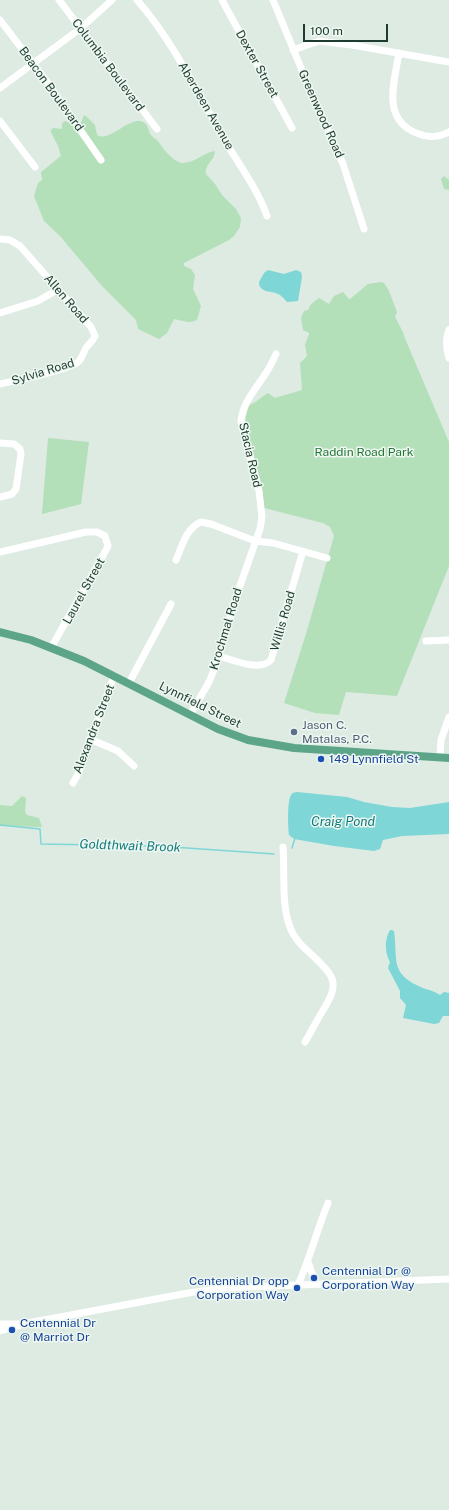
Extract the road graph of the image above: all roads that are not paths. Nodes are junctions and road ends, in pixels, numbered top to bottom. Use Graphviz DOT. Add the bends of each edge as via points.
graph roads {
  1 [pos="59,0"];
  2 [pos="112,0"];
  3 [pos="137,0"];
  4 [pos="222,0"];
  5 [pos="273,0"];
  6 [pos="0,20"];
  7 [pos="81,28"];
  8 [pos="293,50"];
  9 [pos="399,53"];
  10 [pos="33,62"];
  11 [pos="449,62"];
  12 [pos="0,88"];
  13 [pos="0,121"];
  14 [pos="292,128"];
  15 [pos="157,130"];
  16 [pos="449,132"];
  17 [pos="101,160"];
  18 [pos="35,167"];
  19 [pos="267,216"];
  20 [pos="364,229"];
  21 [pos="0,239"];
  22 [pos="57,290"];
  23 [pos="0,313"];
  24 [pos="449,330"];
  25 [pos="95,336"];
  26 [pos="276,354"];
  27 [pos="449,358"];
  28 [pos="0,384"];
  29 [pos="0,443"];
  30 [pos="0,497"];
  31 [pos="255,541"];
  32 [pos="303,551"];
  33 [pos="0,552"];
  34 [pos="327,558"];
  35 [pos="176,560"];
  36 [pos="171,604"];
  37 [pos="0,632"];
  38 [pos="449,640"];
  39 [pos="426,641"];
  40 [pos="51,648"];
  41 [pos="219,656"];
  42 [pos="114,676"];
  43 [pos="129,683"];
  44 [pos="190,715"];
  45 [pos="449,716"];
  46 [pos="90,739"];
  47 [pos="440,757"];
  48 [pos="449,758"];
  49 [pos="134,766"];
  50 [pos="73,783"];
  51 [pos="283,847"];
  52 [pos="305,1042"];
  53 [pos="328,1203"];
  54 [pos="308,1262"];
  55 [pos="449,1279"];
  56 [pos="316,1284"];
  57 [pos="298,1285"];
  58 [pos="0,1324"];
  59 [pos="21,1324"];
  60 [pos="0,1332"];
  1 -- 7 [label="street, Columbia Boulevard"];
  2 -- 7 [label="street"];
  3 -- 19 [label="street, Aberdeen Avenue" via="153,18 178,57 257,193"];
  4 -- 14 [label="street, Dexter Street"];
  5 -- 8 [label="street, Greenwood Road"];
  6 -- 10 [label="street, Beacon Boulevard"];
  7 -- 10 [label="street"];
  7 -- 15 [label="street, Columbia Boulevard"];
  8 -- 9 [label="street" via="319,41"];
  8 -- 20 [label="street, Greenwood Road" via="342,164"];
  9 -- 11 [label="street"];
  9 -- 16 [label="street" via="392,94 392,106 396,116 403,126 423,136"];
  10 -- 12 [label="street"];
  10 -- 17 [label="street, Beacon Boulevard"];
  13 -- 18 [label="street"];
  21 -- 22 [label="street, Allen Road" via="15,242"];
  22 -- 23 [label="street" via="38,301"];
  22 -- 25 [label="street, Allen Road" via="91,327"];
  24 -- 27 [label="street" via="446,339"];
  25 -- 28 [label="street, Sylvia Road" via="77,364"];
  26 -- 31 [label="street, Stacia Road" via="246,402 241,415 262,508"];
  29 -- 30 [label="street" via="14,444 20,449 21,454 16,489 12,494"];
  31 -- 32 [label="street" via="273,542"];
  31 -- 35 [label="street" via="201,522 193,526 187,534"];
  31 -- 41 [label="street, Krochmal Road"];
  32 -- 34 [label="street"];
  32 -- 41 [label="street, Willis Road" via="271,660 260,666"];
  33 -- 40 [label="street, Laurel Street" via="93,531 105,536 108,546"];
  36 -- 43 [label="street"];
  37 -- 40 [label="main road, Lynnfield Street"];
  38 -- 39 [label="street"];
  40 -- 42 [label="main road, Lynnfield Street"];
  41 -- 44 [label="street, Krochmal Road" via="209,682"];
  42 -- 43 [label="main road, Lynnfield Street"];
  42 -- 46 [label="street, Alexandra Street"];
  43 -- 44 [label="main road, Lynnfield Street"];
  44 -- 47 [label="main road, Lynnfield Street" via="238,737 278,746"];
  45 -- 47 [label="street" via="441,740"];
  46 -- 49 [label="street" via="118,751"];
  46 -- 50 [label="street, Alexandra Street"];
  47 -- 48 [label="main road, Lynnfield Street"];
  51 -- 52 [label="street" via="285,908 289,926 303,948 327,970 334,988 331,998"];
  53 -- 54 [label="street"];
  54 -- 56 [label="street"];
  54 -- 57 [label="street"];
  55 -- 56 [label="street"];
  56 -- 57 [label="street"];
  57 -- 59 [label="street" via="204,1290"];
  58 -- 59 [label="street"];
  59 -- 60 [label="street"];
}
